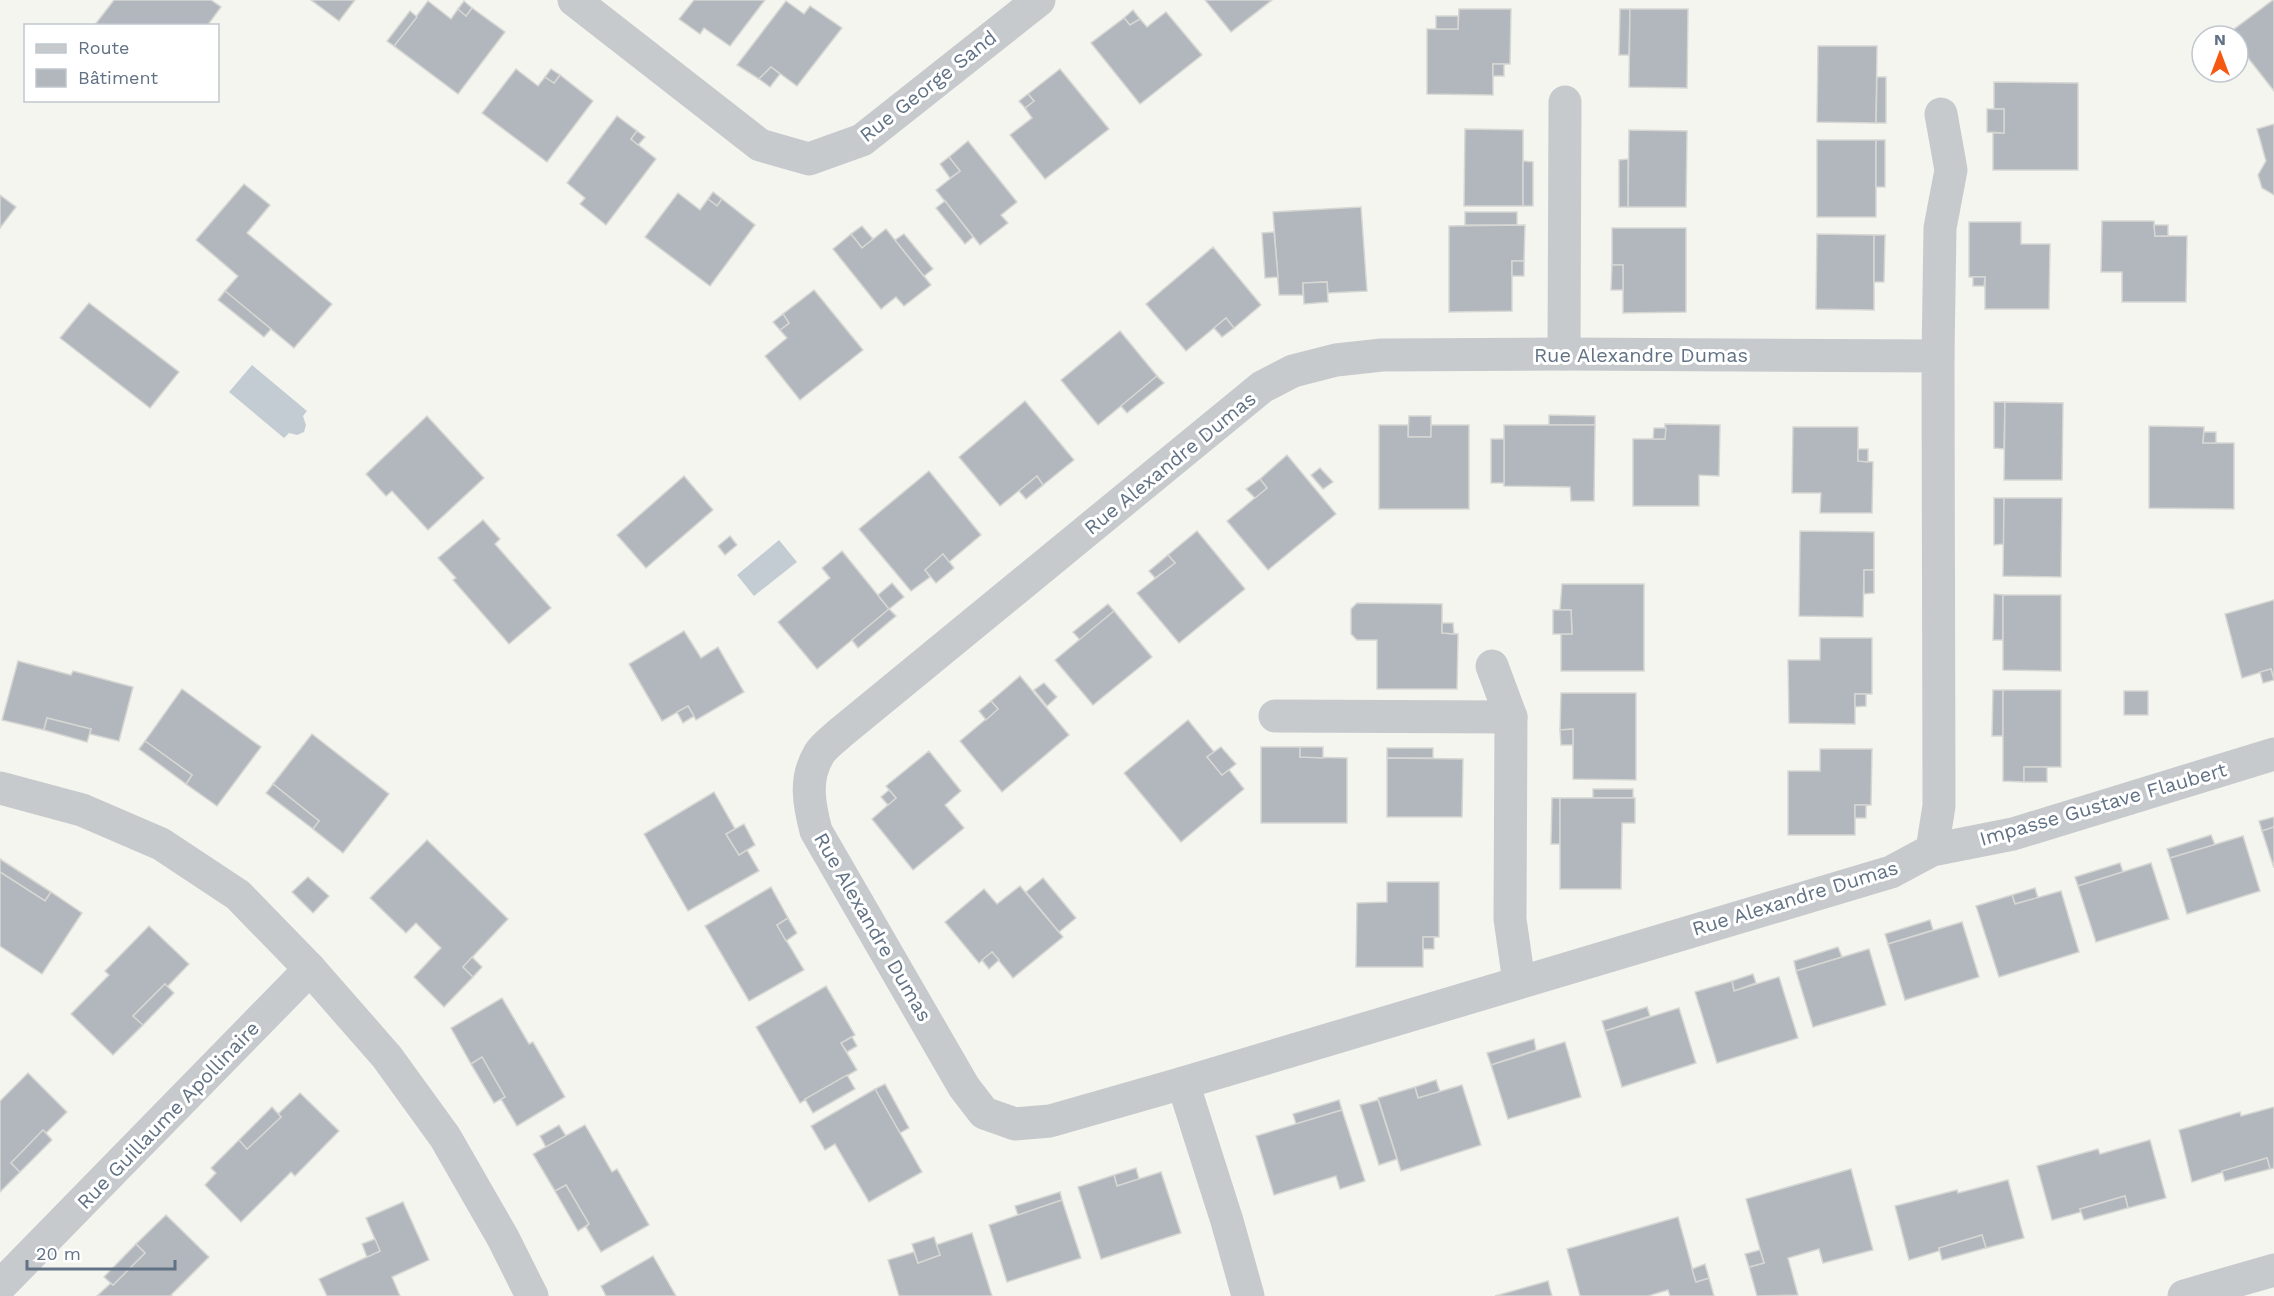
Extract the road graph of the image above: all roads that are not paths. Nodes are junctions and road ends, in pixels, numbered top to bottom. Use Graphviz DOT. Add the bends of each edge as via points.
graph roads {
  1 [pos="574,0"];
  2 [pos="1039,0"];
  3 [pos="1565,102"];
  4 [pos="1941,114"];
  5 [pos="1564,354"];
  6 [pos="1938,356"];
  7 [pos="1492,666"];
  8 [pos="1275,716"];
  9 [pos="1511,717"];
  10 [pos="2274,754"];
  11 [pos="0,788"];
  12 [pos="1932,850"];
  13 [pos="310,969"];
  14 [pos="1519,982"];
  15 [pos="1183,1083"];
  16 [pos="2274,1270"];
  17 [pos="0,1286"];
  18 [pos="532,1296"];
  19 [pos="1248,1296"];
  20 [pos="2184,1296"];
  1 -- 2 [label="street, Rue George Sand" via="760,145 809,159 862,140"];
  3 -- 5 [label="street"];
  4 -- 6 [label="street" via="1951,170 1940,228"];
  5 -- 6 [label="street, Rue Alexandre Dumas"];
  5 -- 15 [label="street, Rue Alexandre Dumas" via="1336,360 1293,371 1262,387 820,752 809,776 809,804 816,831 964,1087 984,1113 1015,1124 1050,1121"];
  6 -- 12 [label="street" via="1939,806"];
  7 -- 9 [label="street"];
  8 -- 9 [label="street"];
  9 -- 14 [label="street" via="1510,919"];
  10 -- 12 [label="street, Impasse Gustave Flaubert" via="2013,834"];
  11 -- 13 [label="street" via="82,810 161,844 237,896"];
  12 -- 14 [label="street, Rue Alexandre Dumas" via="1891,872"];
  13 -- 17 [label="street, Rue Guillaume Apollinaire"];
  13 -- 18 [label="street" via="387,1057 445,1137"];
  14 -- 15 [label="street, Rue Alexandre Dumas"];
  15 -- 19 [label="street"];
  16 -- 20 [label="street"];
}
